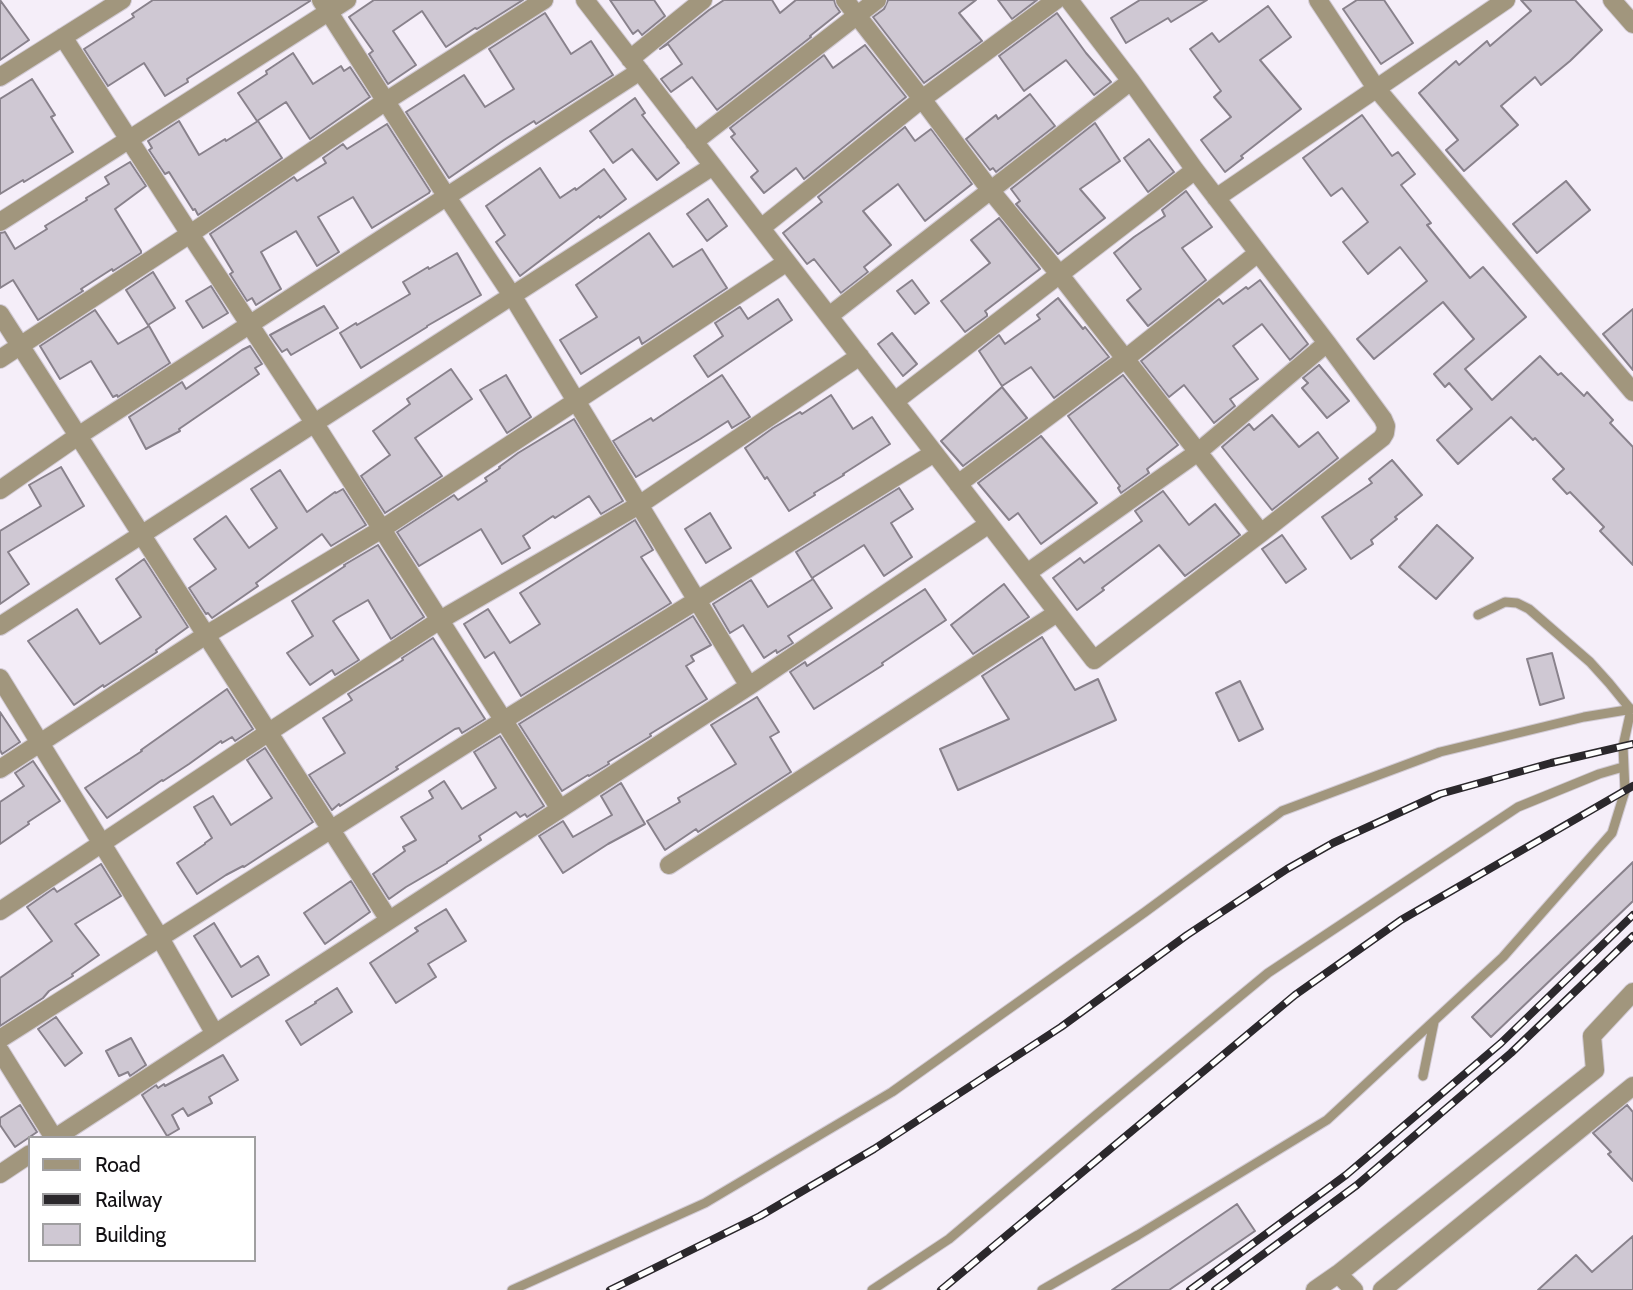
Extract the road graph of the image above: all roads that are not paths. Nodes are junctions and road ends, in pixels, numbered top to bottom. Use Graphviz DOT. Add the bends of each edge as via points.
graph roads {
  1 [pos="122,0"];
  2 [pos="347,0"];
  3 [pos="544,0"];
  4 [pos="585,0"];
  5 [pos="703,0"];
  6 [pos="845,0"];
  7 [pos="877,0"];
  8 [pos="1056,0"];
  9 [pos="1069,0"];
  10 [pos="1318,0"];
  11 [pos="1506,0"];
  12 [pos="1612,0"];
  13 [pos="325,6"];
  14 [pos="857,15"];
  15 [pos="1633,24"];
  16 [pos="63,37"];
  17 [pos="635,65"];
  18 [pos="0,77"];
  19 [pos="1131,81"];
  20 [pos="1376,88"];
  21 [pos="922,99"];
  22 [pos="386,101"];
  23 [pos="130,139"];
  24 [pos="694,142"];
  25 [pos="713,166"];
  26 [pos="1195,170"];
  27 [pos="990,191"];
  28 [pos="447,197"];
  29 [pos="1216,198"];
  30 [pos="0,222"];
  31 [pos="761,229"];
  32 [pos="190,234"];
  33 [pos="1258,253"];
  34 [pos="787,262"];
  35 [pos="1060,275"];
  36 [pos="513,297"];
  37 [pos="0,314"];
  38 [pos="829,317"];
  39 [pos="251,325"];
  40 [pos="1327,343"];
  41 [pos="21,345"];
  42 [pos="860,356"];
  43 [pos="0,359"];
  44 [pos="1125,359"];
  45 [pos="1633,392"];
  46 [pos="576,401"];
  47 [pos="895,401"];
  48 [pos="315,424"];
  49 [pos="78,436"];
  50 [pos="1198,452"];
  51 [pos="934,453"];
  52 [pos="958,484"];
  53 [pos="0,489"];
  54 [pos="639,505"];
  55 [pos="989,524"];
  56 [pos="382,529"];
  57 [pos="1261,533"];
  58 [pos="142,535"];
  59 [pos="1027,573"];
  60 [pos="697,601"];
  61 [pos="1058,613"];
  62 [pos="1478,615"];
  63 [pos="440,620"];
  64 [pos="0,626"];
  65 [pos="206,635"];
  66 [pos="0,678"];
  67 [pos="749,685"];
  68 [pos="1632,710"];
  69 [pos="504,720"];
  70 [pos="269,732"];
  71 [pos="41,742"];
  72 [pos="1623,767"];
  73 [pos="0,769"];
  74 [pos="560,808"];
  75 [pos="332,830"];
  76 [pos="101,844"];
  77 [pos="669,865"];
  78 [pos="0,911"];
  79 [pos="389,920"];
  80 [pos="160,938"];
  81 [pos="1633,992"];
  82 [pos="1434,1021"];
  83 [pos="215,1034"];
  84 [pos="0,1039"];
  85 [pos="0,1051"];
  86 [pos="1423,1076"];
  87 [pos="1633,1086"];
  88 [pos="53,1136"];
  89 [pos="57,1136"];
  90 [pos="28,1155"];
  91 [pos="0,1174"];
  92 [pos="1338,1274"];
  93 [pos="512,1290"];
  94 [pos="872,1290"];
  95 [pos="1042,1290"];
  96 [pos="1315,1290"];
  97 [pos="1354,1290"];
  98 [pos="1382,1290"];
  1 -- 16 [label="street"];
  2 -- 13 [label="street"];
  3 -- 22 [label="street"];
  4 -- 17 [label="street"];
  5 -- 17 [label="street"];
  6 -- 14 [label="street"];
  7 -- 14 [label="street"];
  8 -- 21 [label="street"];
  9 -- 19 [label="street"];
  10 -- 20 [label="street"];
  11 -- 20 [label="street"];
  12 -- 15 [label="street"];
  13 -- 22 [label="street"];
  13 -- 23 [label="street"];
  14 -- 21 [label="street"];
  14 -- 24 [label="street"];
  16 -- 18 [label="street"];
  16 -- 23 [label="street"];
  17 -- 24 [label="street"];
  17 -- 28 [label="street"];
  19 -- 26 [label="street"];
  19 -- 27 [label="street"];
  20 -- 29 [label="street"];
  20 -- 45 [label="street"];
  21 -- 27 [label="street"];
  21 -- 31 [label="street"];
  22 -- 28 [label="street"];
  22 -- 32 [label="street"];
  23 -- 30 [label="street"];
  23 -- 32 [label="street"];
  24 -- 25 [label="street"];
  25 -- 31 [label="street"];
  25 -- 36 [label="street"];
  26 -- 29 [label="street"];
  26 -- 35 [label="street"];
  27 -- 35 [label="street"];
  27 -- 38 [label="street"];
  28 -- 36 [label="street"];
  28 -- 39 [label="street"];
  29 -- 33 [label="street"];
  31 -- 34 [label="street"];
  32 -- 39 [label="street"];
  32 -- 41 [label="street"];
  33 -- 40 [label="street"];
  33 -- 44 [label="street"];
  34 -- 38 [label="street"];
  34 -- 46 [label="street"];
  35 -- 44 [label="street"];
  35 -- 47 [label="street"];
  36 -- 46 [label="street"];
  36 -- 48 [label="street"];
  37 -- 41 [label="street"];
  38 -- 42 [label="street"];
  39 -- 48 [label="street"];
  39 -- 49 [label="street"];
  40 -- 50 [label="street"];
  40 -- 57 [label="street" via="1383,419 1385,433"];
  41 -- 43 [label="street"];
  41 -- 49 [label="street"];
  42 -- 47 [label="street"];
  42 -- 54 [label="street"];
  44 -- 50 [label="street"];
  44 -- 52 [label="street"];
  46 -- 54 [label="street"];
  46 -- 56 [label="street"];
  47 -- 51 [label="street"];
  48 -- 56 [label="street"];
  48 -- 58 [label="street"];
  49 -- 53 [label="street"];
  49 -- 58 [label="street"];
  50 -- 57 [label="street"];
  50 -- 59 [label="street"];
  51 -- 52 [label="street"];
  51 -- 60 [label="street"];
  52 -- 55 [label="street"];
  54 -- 60 [label="street"];
  54 -- 63 [label="street"];
  55 -- 59 [label="street"];
  55 -- 67 [label="street"];
  56 -- 63 [label="street"];
  56 -- 65 [label="street"];
  57 -- 61 [label="street" via="1094,660"];
  58 -- 64 [label="street"];
  58 -- 65 [label="street"];
  59 -- 61 [label="street"];
  60 -- 67 [label="street"];
  60 -- 69 [label="street"];
  61 -- 77 [label="street"];
  62 -- 68 [label="lane" via="1505,602 1529,609 1590,662"];
  63 -- 69 [label="street"];
  63 -- 70 [label="street"];
  65 -- 70 [label="street"];
  65 -- 71 [label="street"];
  66 -- 71 [label="street"];
  67 -- 74 [label="street"];
  68 -- 72 [label="lane"];
  68 -- 93 [label="lane" via="1440,752 1282,811 892,1092 705,1203"];
  69 -- 74 [label="street"];
  69 -- 75 [label="street"];
  70 -- 75 [label="street"];
  70 -- 76 [label="street"];
  71 -- 73 [label="street"];
  71 -- 76 [label="street"];
  72 -- 82 [label="lane" via="1625,791 1612,833 1503,957"];
  72 -- 94 [label="lane" via="1518,807 1268,973 949,1240"];
  74 -- 79 [label="street"];
  75 -- 79 [label="street"];
  75 -- 80 [label="street"];
  76 -- 78 [label="street"];
  76 -- 80 [label="street"];
  79 -- 83 [label="street"];
  80 -- 83 [label="street"];
  80 -- 84 [label="street"];
  81 -- 92 [label="street" via="1592,1035 1595,1070"];
  82 -- 86 [label="lane"];
  82 -- 95 [label="lane" via="1327,1120"];
  83 -- 89 [label="street"];
  85 -- 88 [label="street"];
  87 -- 98 [label="street"];
  90 -- 91 [label="street"];
  92 -- 96 [label="street"];
  92 -- 97 [label="street"];
}
